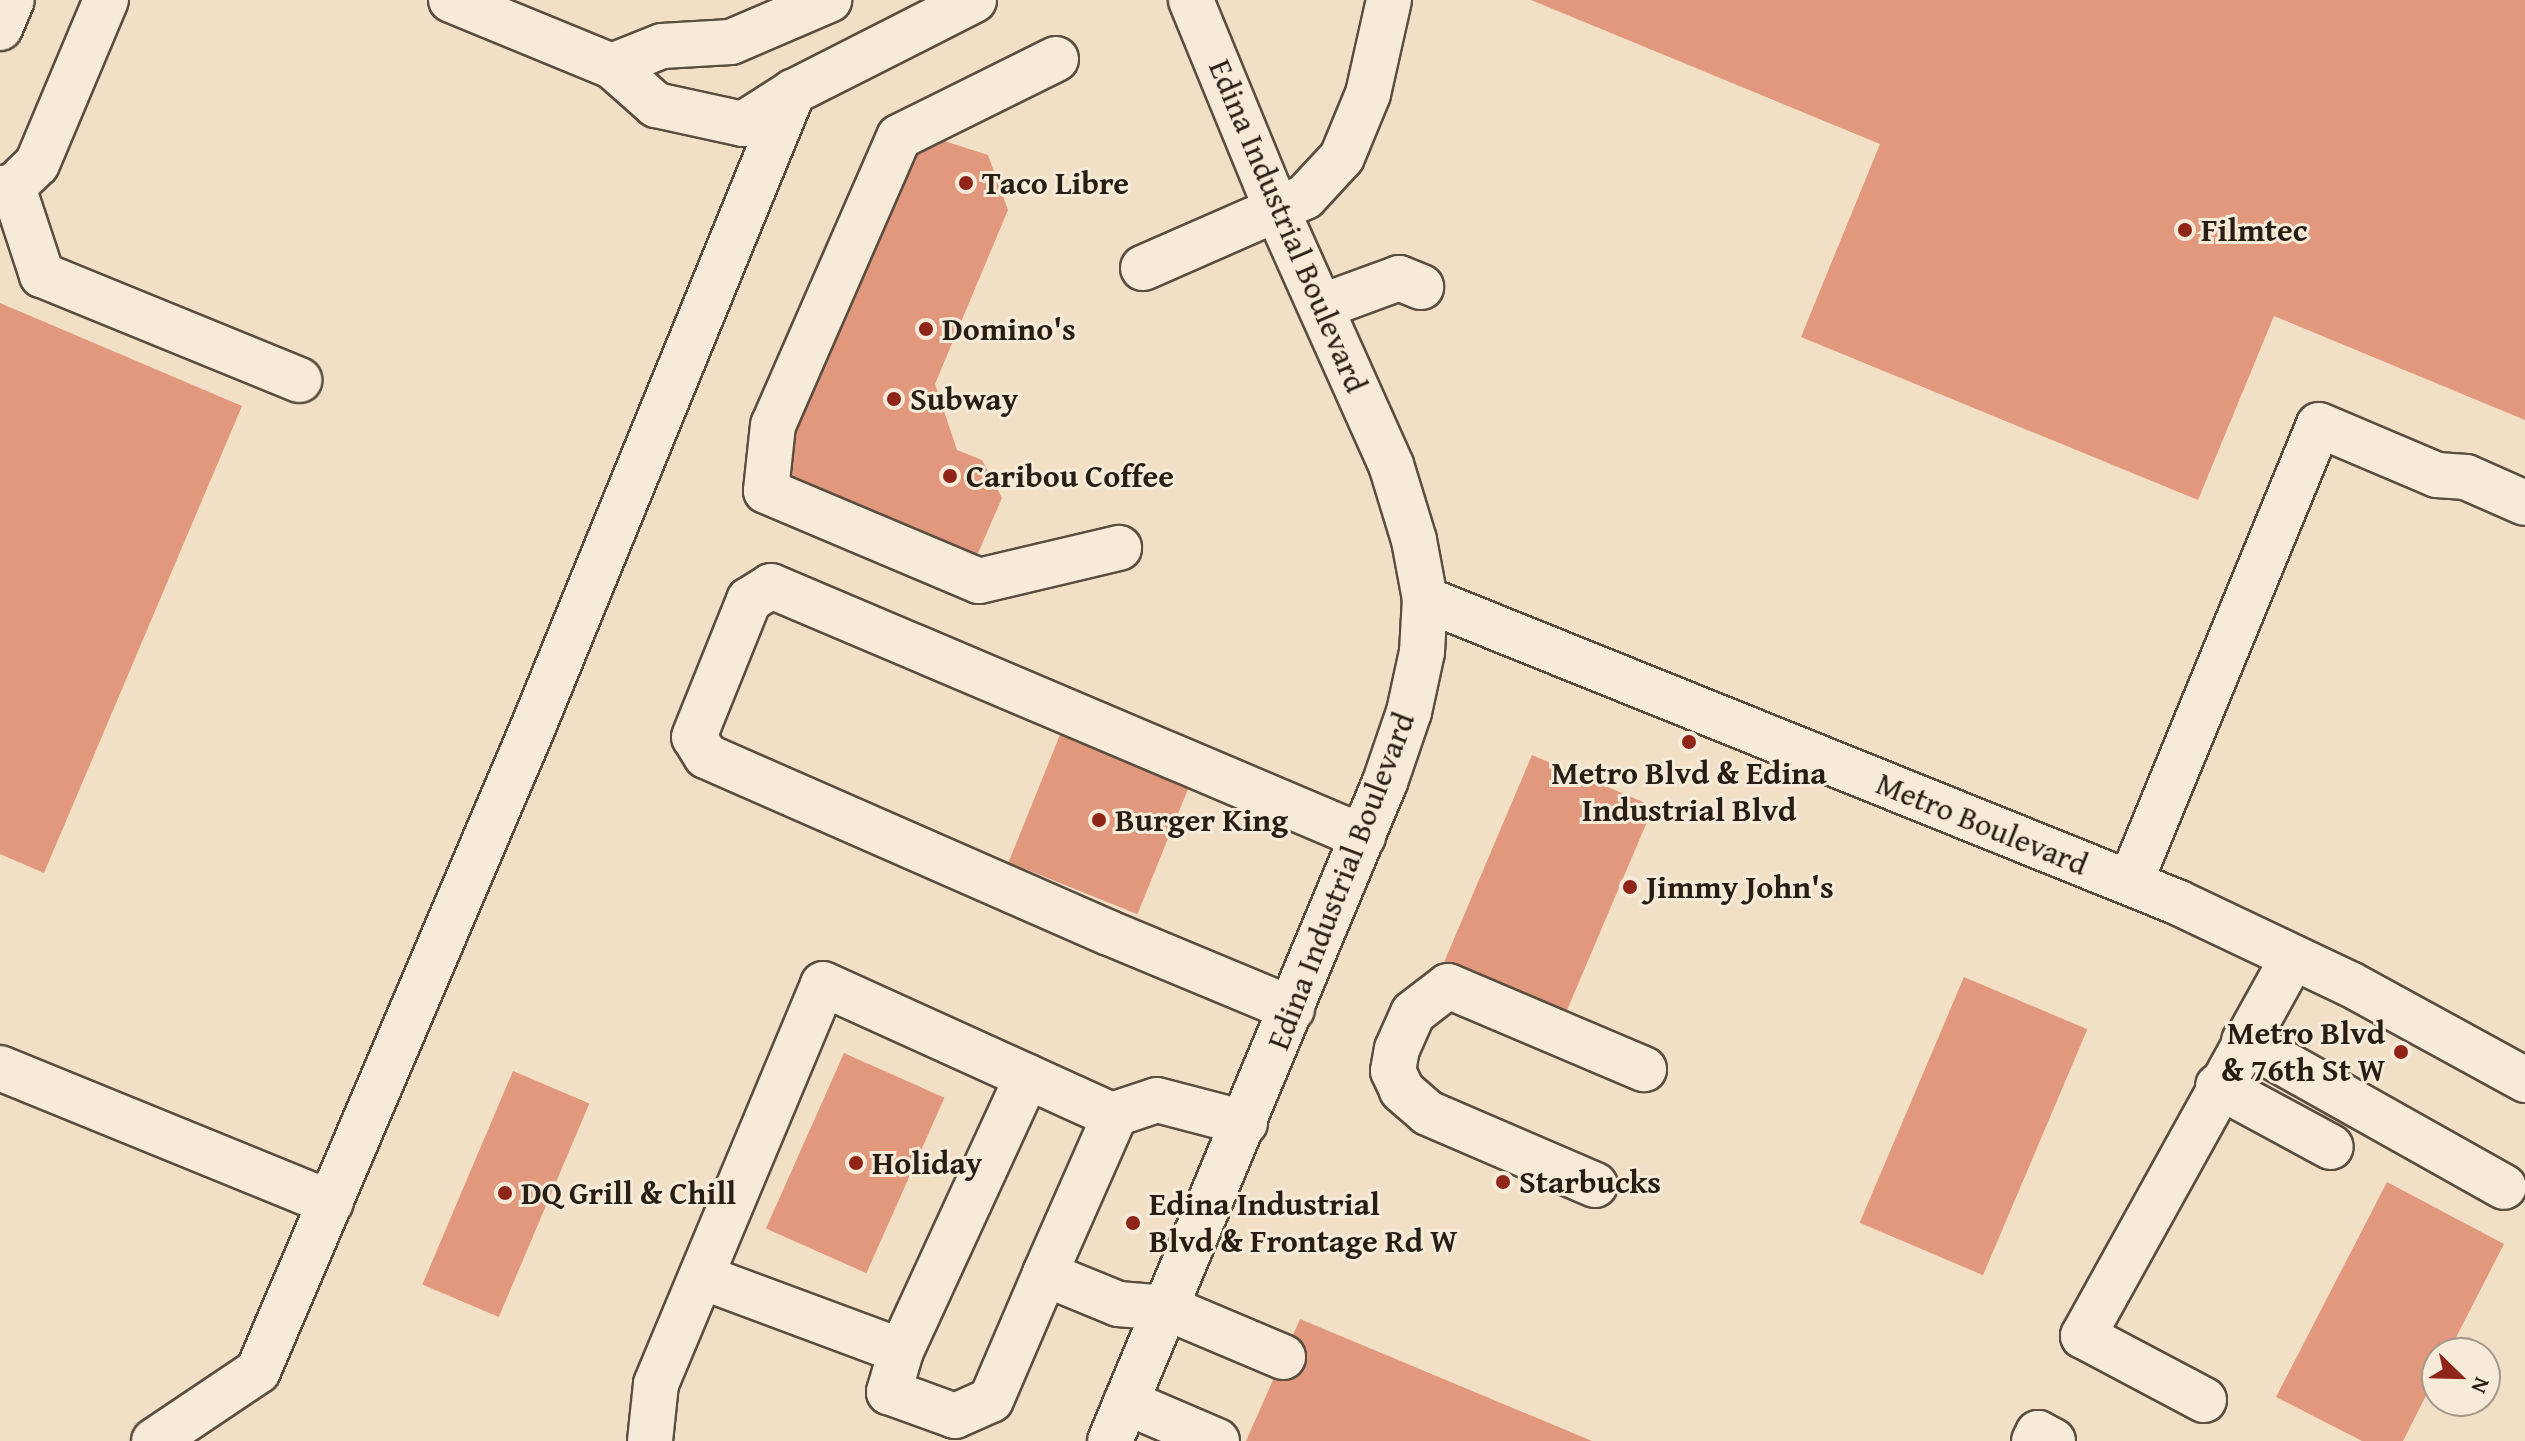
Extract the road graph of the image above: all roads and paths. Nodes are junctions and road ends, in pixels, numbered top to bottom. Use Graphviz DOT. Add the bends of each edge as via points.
graph roads {
  1 [pos="12,0"];
  2 [pos="106,0"];
  3 [pos="451,0"];
  4 [pos="829,0"];
  5 [pos="974,0"];
  6 [pos="1191,0"];
  7 [pos="1389,0"];
  8 [pos="0,28"];
  9 [pos="1056,59"];
  10 [pos="612,66"];
  11 [pos="793,92"];
  12 [pos="6,188"];
  13 [pos="1277,210"];
  14 [pos="1143,268"];
  15 [pos="1421,287"];
  16 [pos="1323,306"];
  17 [pos="299,380"];
  18 [pos="2525,503"];
  19 [pos="1119,548"];
  20 [pos="1425,599"];
  21 [pos="1363,837"];
  22 [pos="2130,883"];
  23 [pos="2293,957"];
  24 [pos="1292,1009"];
  25 [pos="2244,1041"];
  26 [pos="0,1068"];
  27 [pos="1644,1069"];
  28 [pos="1027,1077"];
  29 [pos="2525,1078"];
  30 [pos="2218,1086"];
  31 [pos="1115,1115"];
  32 [pos="1245,1123"];
  33 [pos="2331,1147"];
  34 [pos="1595,1185"];
  35 [pos="2504,1187"];
  36 [pos="330,1203"];
  37 [pos="1045,1274"];
  38 [pos="702,1277"];
  39 [pos="1167,1308"];
  40 [pos="901,1351"];
  41 [pos="1283,1357"];
  42 [pos="2204,1400"];
  43 [pos="1118,1422"];
  44 [pos="154,1441"];
  45 [pos="650,1441"];
  46 [pos="1217,1441"];
  47 [pos="2034,1441"];
  48 [pos="2053,1441"];
  1 -- 8 [label="street"];
  2 -- 12 [label="street" via="37,164"];
  3 -- 10 [label="street"];
  4 -- 10 [label="street" via="731,42 662,46"];
  5 -- 11 [label="street"];
  6 -- 13 [label="street, Edina Industrial Boulevard"];
  7 -- 13 [label="street" via="1368,94 1342,157 1305,197"];
  9 -- 19 [label="street" via="899,137 773,425 766,491 979,581"];
  10 -- 11 [label="street" via="656,105 743,124"];
  11 -- 36 [label="street" via="531,732"];
  12 -- 17 [label="street" via="42,275"];
  13 -- 14 [label="street"];
  13 -- 16 [label="street, Edina Industrial Boulevard"];
  15 -- 16 [label="street" via="1399,278"];
  16 -- 20 [label="street, Edina Industrial Boulevard" via="1391,465"];
  18 -- 22 [label="street" via="2466,477 2437,475 2319,425"];
  20 -- 21 [label="street, Edina Industrial Boulevard" via="1422,652 1409,712"];
  20 -- 22 [label="street, Metro Boulevard"];
  21 -- 24 [label="street, Edina Industrial Boulevard"];
  21 -- 24 [label="street" via="771,586 749,600 694,737 706,756"];
  22 -- 23 [label="street, Metro Boulevard"];
  23 -- 25 [label="street"];
  23 -- 29 [label="street, Metro Boulevard"];
  24 -- 32 [label="street, Edina Industrial Boulevard"];
  25 -- 30 [label="street"];
  25 -- 35 [label="street"];
  26 -- 36 [label="street"];
  27 -- 34 [label="street" via="1448,986 1413,1013 1397,1049 1393,1071 1402,1090 1428,1113"];
  28 -- 31 [label="street"];
  28 -- 38 [label="street" via="823,984"];
  28 -- 40 [label="street"];
  30 -- 33 [label="street"];
  30 -- 42 [label="street" via="2083,1336"];
  31 -- 32 [label="street" via="1157,1100"];
  31 -- 37 [label="street"];
  32 -- 39 [label="street, Edina Industrial Boulevard"];
  36 -- 44 [label="street" via="258,1371"];
  37 -- 39 [label="street" via="1118,1304"];
  37 -- 40 [label="street" via="991,1400 955,1416 889,1392"];
  38 -- 40 [label="street"];
  38 -- 45 [label="street" via="656,1384"];
  39 -- 41 [label="street"];
  39 -- 43 [label="street, Edina Industrial Boulevard"];
  43 -- 46 [label="street"];
  47 -- 48 [label="street" via="2038,1433"];
}
